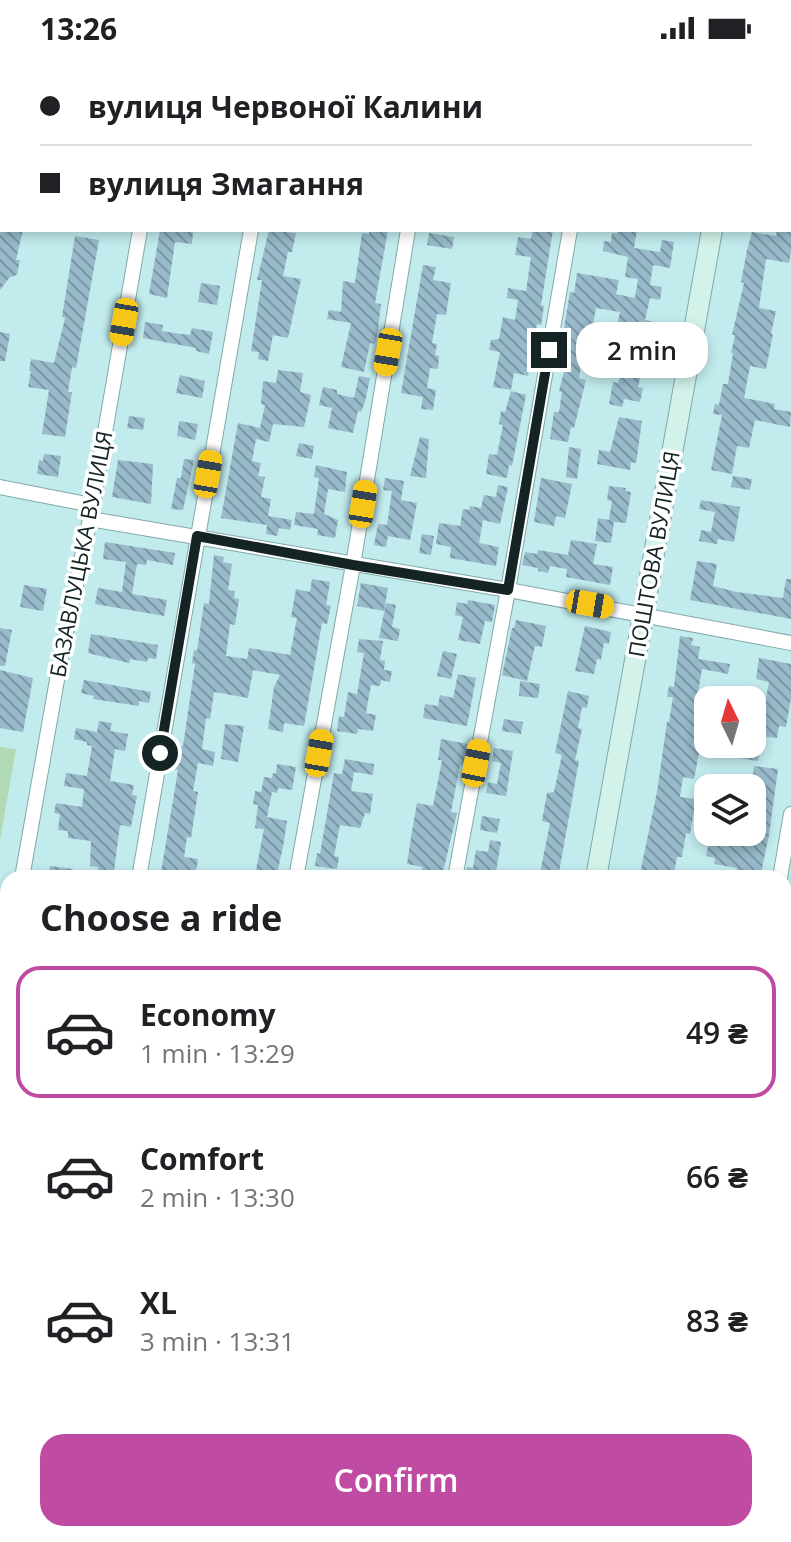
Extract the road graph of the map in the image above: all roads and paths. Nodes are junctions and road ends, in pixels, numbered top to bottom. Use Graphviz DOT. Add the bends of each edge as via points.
graph roads {
  1 [pos="140,232"];
  2 [pos="251,232"];
  3 [pos="408,232"];
  4 [pos="570,232"];
  5 [pos="712,232"];
  6 [pos="0,487"];
  7 [pos="91,512"];
  8 [pos="197,536"];
  9 [pos="353,565"];
  10 [pos="508,590"];
  11 [pos="644,614"];
  12 [pos="791,643"];
  13 [pos="791,814"];
  14 [pos="23,870"];
  15 [pos="140,870"];
  16 [pos="297,870"];
  17 [pos="456,870"];
  18 [pos="597,870"];
  19 [pos="781,870"];
  1 -- 7 [label="street, БАЗАВЛУЦЬКА ВУЛИЦЯ"];
  2 -- 8 [label="street"];
  3 -- 9 [label="street"];
  4 -- 10 [label="street"];
  5 -- 11 [label="street, ПОШТОВА ВУЛИЦЯ"];
  6 -- 7 [label="street"];
  7 -- 8 [label="street"];
  7 -- 14 [label="street, БАЗАВЛУЦЬКА ВУЛИЦЯ"];
  8 -- 9 [label="street"];
  8 -- 15 [label="street"];
  9 -- 10 [label="street"];
  9 -- 16 [label="street"];
  10 -- 11 [label="street"];
  10 -- 17 [label="street"];
  11 -- 12 [label="street"];
  11 -- 18 [label="street, ПОШТОВА ВУЛИЦЯ"];
  13 -- 19 [label="street"];
}
